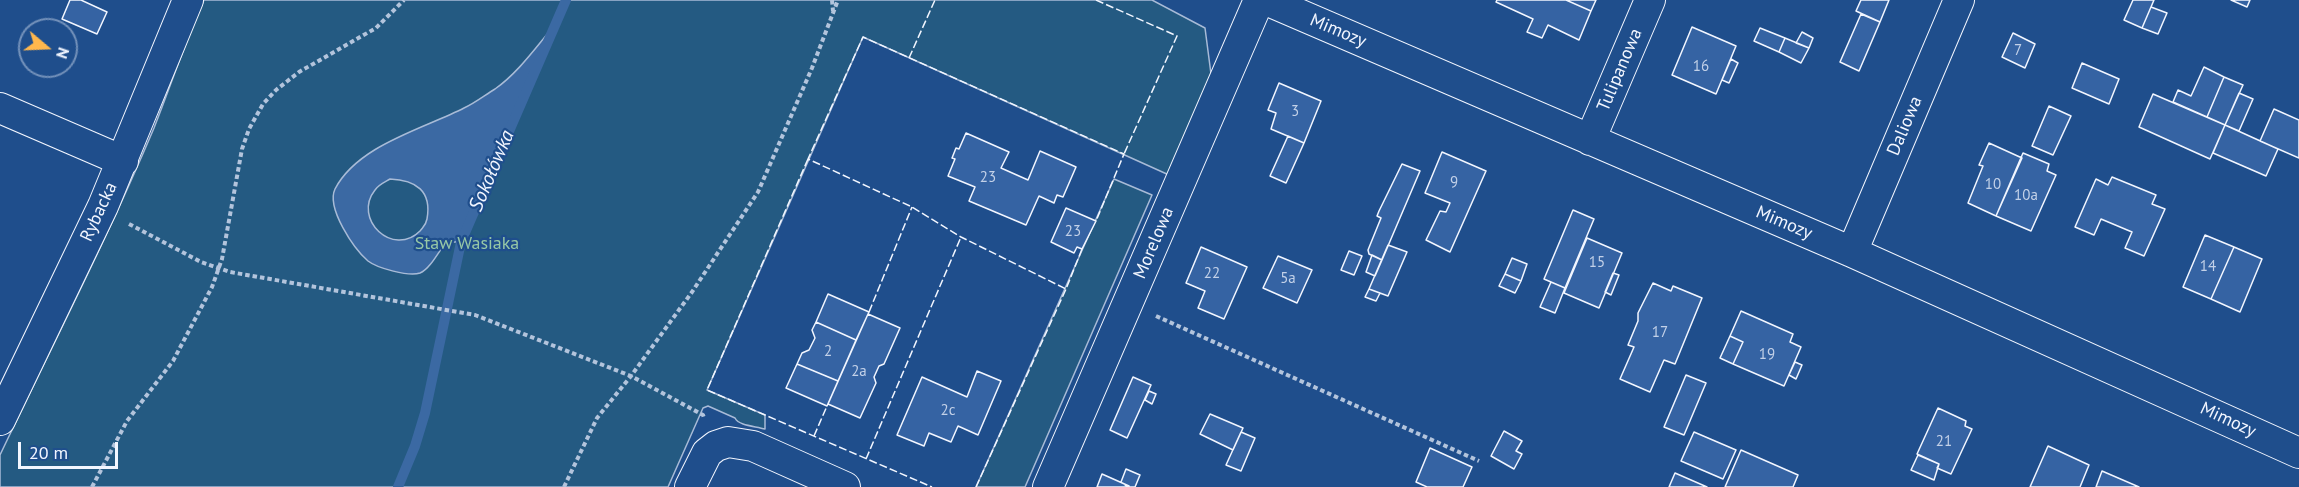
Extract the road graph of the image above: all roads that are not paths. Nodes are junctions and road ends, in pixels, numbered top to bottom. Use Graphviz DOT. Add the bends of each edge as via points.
graph roads {
  1 [pos="188,0"];
  2 [pos="1259,0"];
  3 [pos="1266,0"];
  4 [pos="1650,0"];
  5 [pos="1959,0"];
  6 [pos="0,108"];
  7 [pos="1590,140"];
  8 [pos="123,161"];
  9 [pos="1852,252"];
  10 [pos="0,420"];
  11 [pos="2299,453"];
  12 [pos="690,487"];
  13 [pos="845,487"];
  14 [pos="1048,487"];
  1 -- 8 [label="street, Rybacka"];
  2 -- 14 [label="street, Morelowa"];
  3 -- 7 [label="street, Mimozy"];
  4 -- 7 [label="street, Tulipanowa"];
  5 -- 9 [label="street, Daliowa"];
  6 -- 8 [label="street"];
  7 -- 9 [label="street, Mimozy"];
  8 -- 10 [label="street, Rybacka"];
  9 -- 11 [label="street, Mimozy"];
  12 -- 13 [label="street" via="707,453 728,442 753,446"];
}
